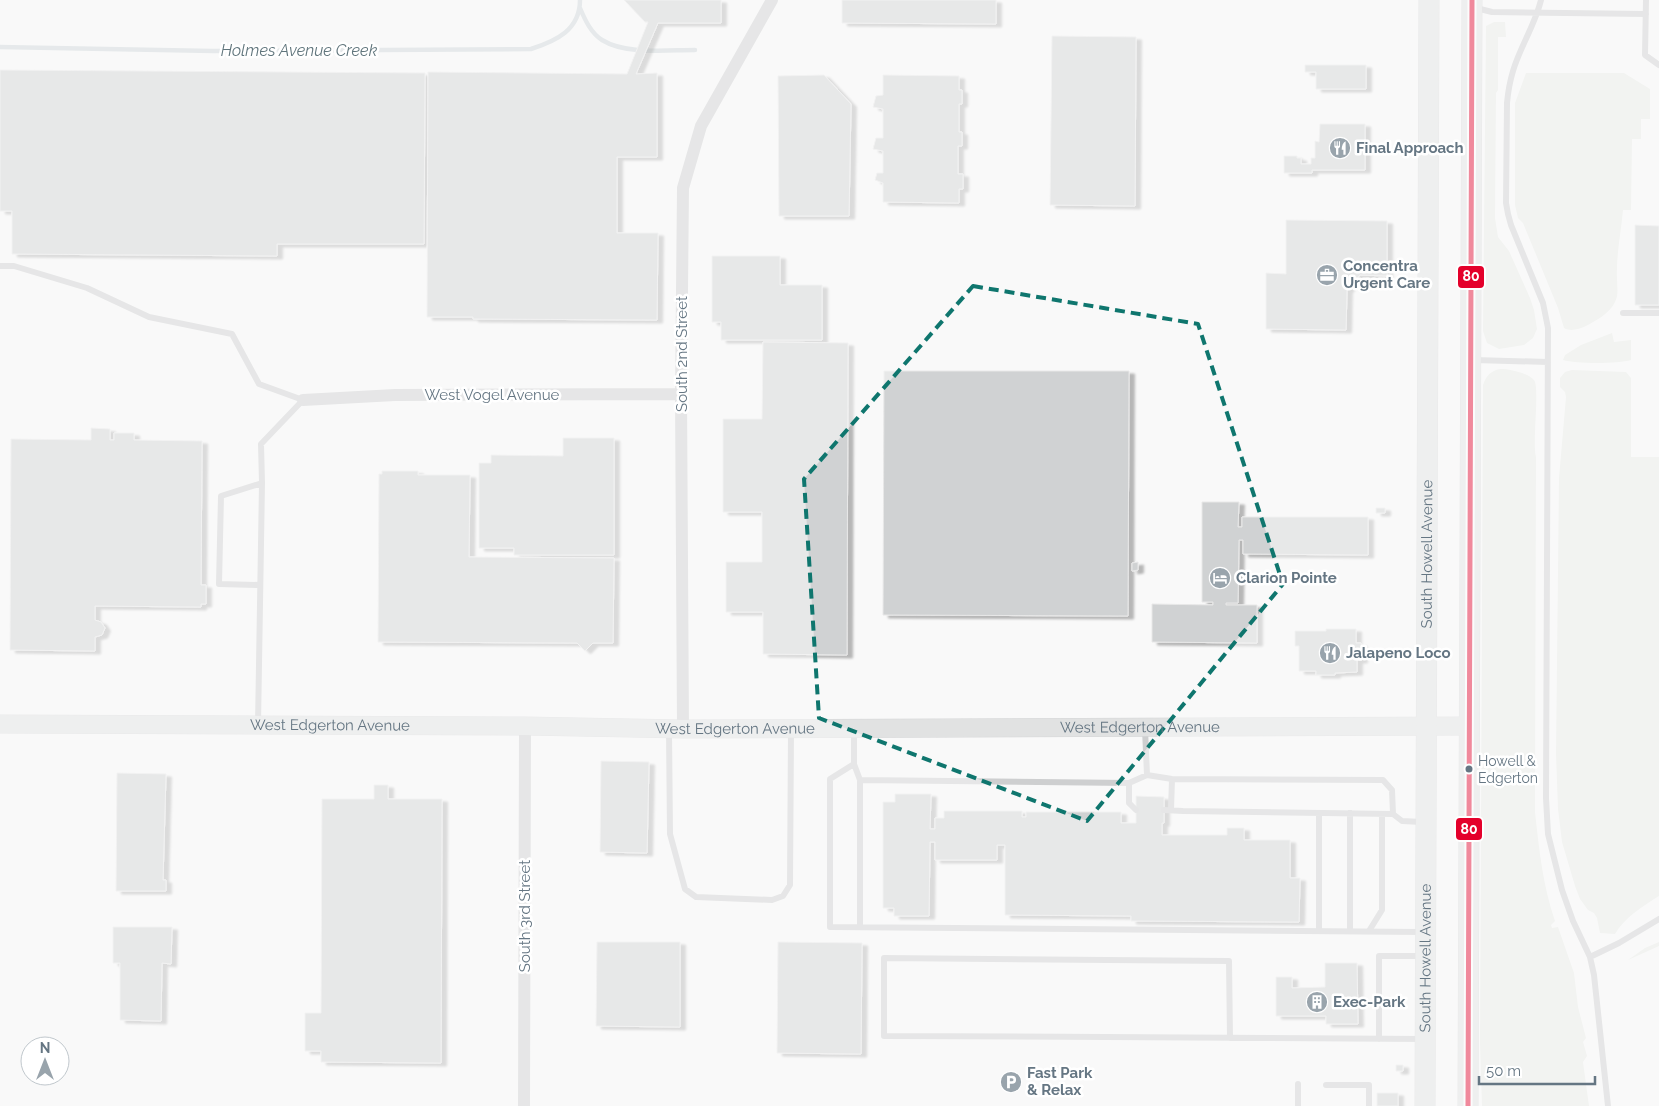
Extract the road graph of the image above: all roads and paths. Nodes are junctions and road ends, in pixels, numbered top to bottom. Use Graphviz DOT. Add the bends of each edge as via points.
graph roads {
  1 [pos="772,0"];
  2 [pos="1429,0"];
  3 [pos="1541,0"];
  4 [pos="1646,0"];
  5 [pos="1472,4"];
  6 [pos="1537,13"];
  7 [pos="1646,14"];
  8 [pos="1659,65"];
  9 [pos="0,266"];
  10 [pos="1623,313"];
  11 [pos="1659,314"];
  12 [pos="1470,360"];
  13 [pos="1548,362"];
  14 [pos="681,394"];
  15 [pos="303,400"];
  16 [pos="262,483"];
  17 [pos="259,585"];
  18 [pos="0,724"];
  19 [pos="258,725"];
  20 [pos="525,726"];
  21 [pos="1426,726"];
  22 [pos="1469,726"];
  23 [pos="1145,727"];
  24 [pos="854,728"];
  25 [pos="676,729"];
  26 [pos="791,729"];
  27 [pos="854,764"];
  28 [pos="1147,776"];
  29 [pos="1172,779"];
  30 [pos="860,780"];
  31 [pos="1128,783"];
  32 [pos="1136,810"];
  33 [pos="1164,810"];
  34 [pos="1171,810"];
  35 [pos="1319,813"];
  36 [pos="1350,814"];
  37 [pos="1382,814"];
  38 [pos="1393,814"];
  39 [pos="1426,822"];
  40 [pos="1659,919"];
  41 [pos="860,927"];
  42 [pos="1319,931"];
  43 [pos="1350,931"];
  44 [pos="1369,931"];
  45 [pos="1426,932"];
  46 [pos="1426,956"];
  47 [pos="1590,957"];
  48 [pos="1230,1038"];
  49 [pos="1379,1039"];
  50 [pos="1425,1039"];
  51 [pos="1298,1084"];
  52 [pos="1326,1084"];
  53 [pos="524,1106"];
  54 [pos="1298,1106"];
  55 [pos="1369,1106"];
  56 [pos="1425,1106"];
  57 [pos="1468,1106"];
  58 [pos="1608,1106"];
  1 -- 14 [label="street, South 2nd Street" via="701,126 683,188"];
  2 -- 21 [label="main road, South Howell Avenue"];
  3 -- 6 [label="lane"];
  4 -- 7 [label="lane"];
  5 -- 6 [label="lane" via="1492,12"];
  5 -- 12 [label="main road"];
  6 -- 7 [label="lane"];
  6 -- 13 [label="lane" via="1513,70 1509,88 1506,203 1511,225 1546,313"];
  7 -- 8 [label="lane" via="1645,55"];
  9 -- 15 [label="lane" via="14,266 87,288 148,317 232,334 259,384"];
  10 -- 11 [label="lane"];
  12 -- 13 [label="lane"];
  12 -- 22 [label="main road"];
  13 -- 47 [label="lane" via="1548,834 1572,921"];
  14 -- 15 [label="street, West Vogel Avenue" via="402,395"];
  14 -- 25 [label="street, South 2nd Street"];
  15 -- 16 [label="lane" via="261,444"];
  16 -- 17 [label="lane"];
  16 -- 17 [label="lane" via="221,496 218,584"];
  17 -- 19 [label="lane"];
  18 -- 19 [label="street, West Edgerton Avenue"];
  19 -- 20 [label="street, West Edgerton Avenue"];
  20 -- 25 [label="street, West Edgerton Avenue"];
  20 -- 53 [label="street, South 3rd Street"];
  21 -- 22 [label="street, West Edgerton Avenue"];
  21 -- 23 [label="street, West Edgerton Avenue"];
  21 -- 39 [label="main road, South Howell Avenue"];
  22 -- 57 [label="main road"];
  23 -- 24 [label="street, West Edgerton Avenue"];
  23 -- 28 [label="lane"];
  24 -- 26 [label="street, West Edgerton Avenue"];
  24 -- 27 [label="lane"];
  25 -- 26 [label="street, West Edgerton Avenue"];
  25 -- 26 [label="lane" via="670,834 685,888 696,897 772,900 783,896 790,885"];
  27 -- 30 [label="lane"];
  27 -- 41 [label="lane" via="830,779 830,927"];
  28 -- 29 [label="lane"];
  28 -- 31 [label="lane"];
  29 -- 34 [label="lane"];
  29 -- 38 [label="lane" via="1383,780 1392,790"];
  30 -- 31 [label="lane"];
  30 -- 41 [label="lane"];
  31 -- 32 [label="lane" via="1128,803"];
  33 -- 34 [label="lane"];
  34 -- 35 [label="lane"];
  35 -- 36 [label="lane"];
  35 -- 42 [label="lane"];
  36 -- 37 [label="lane"];
  36 -- 43 [label="lane"];
  37 -- 38 [label="lane"];
  37 -- 44 [label="lane" via="1382,910"];
  38 -- 39 [label="lane" via="1402,821"];
  39 -- 45 [label="main road, South Howell Avenue"];
  40 -- 47 [label="lane" via="1619,944"];
  41 -- 42 [label="lane"];
  42 -- 43 [label="lane"];
  43 -- 44 [label="lane"];
  44 -- 45 [label="lane"];
  45 -- 46 [label="main road, South Howell Avenue"];
  46 -- 49 [label="lane" via="1379,956"];
  46 -- 50 [label="main road, South Howell Avenue"];
  47 -- 58 [label="lane"];
  48 -- 48 [label="lane" via="884,1036 884,958 1230,961"];
  48 -- 49 [label="lane"];
  49 -- 50 [label="lane"];
  50 -- 56 [label="main road, South Howell Avenue"];
  51 -- 54 [label="lane"];
  52 -- 55 [label="lane" via="1368,1085"];
}
